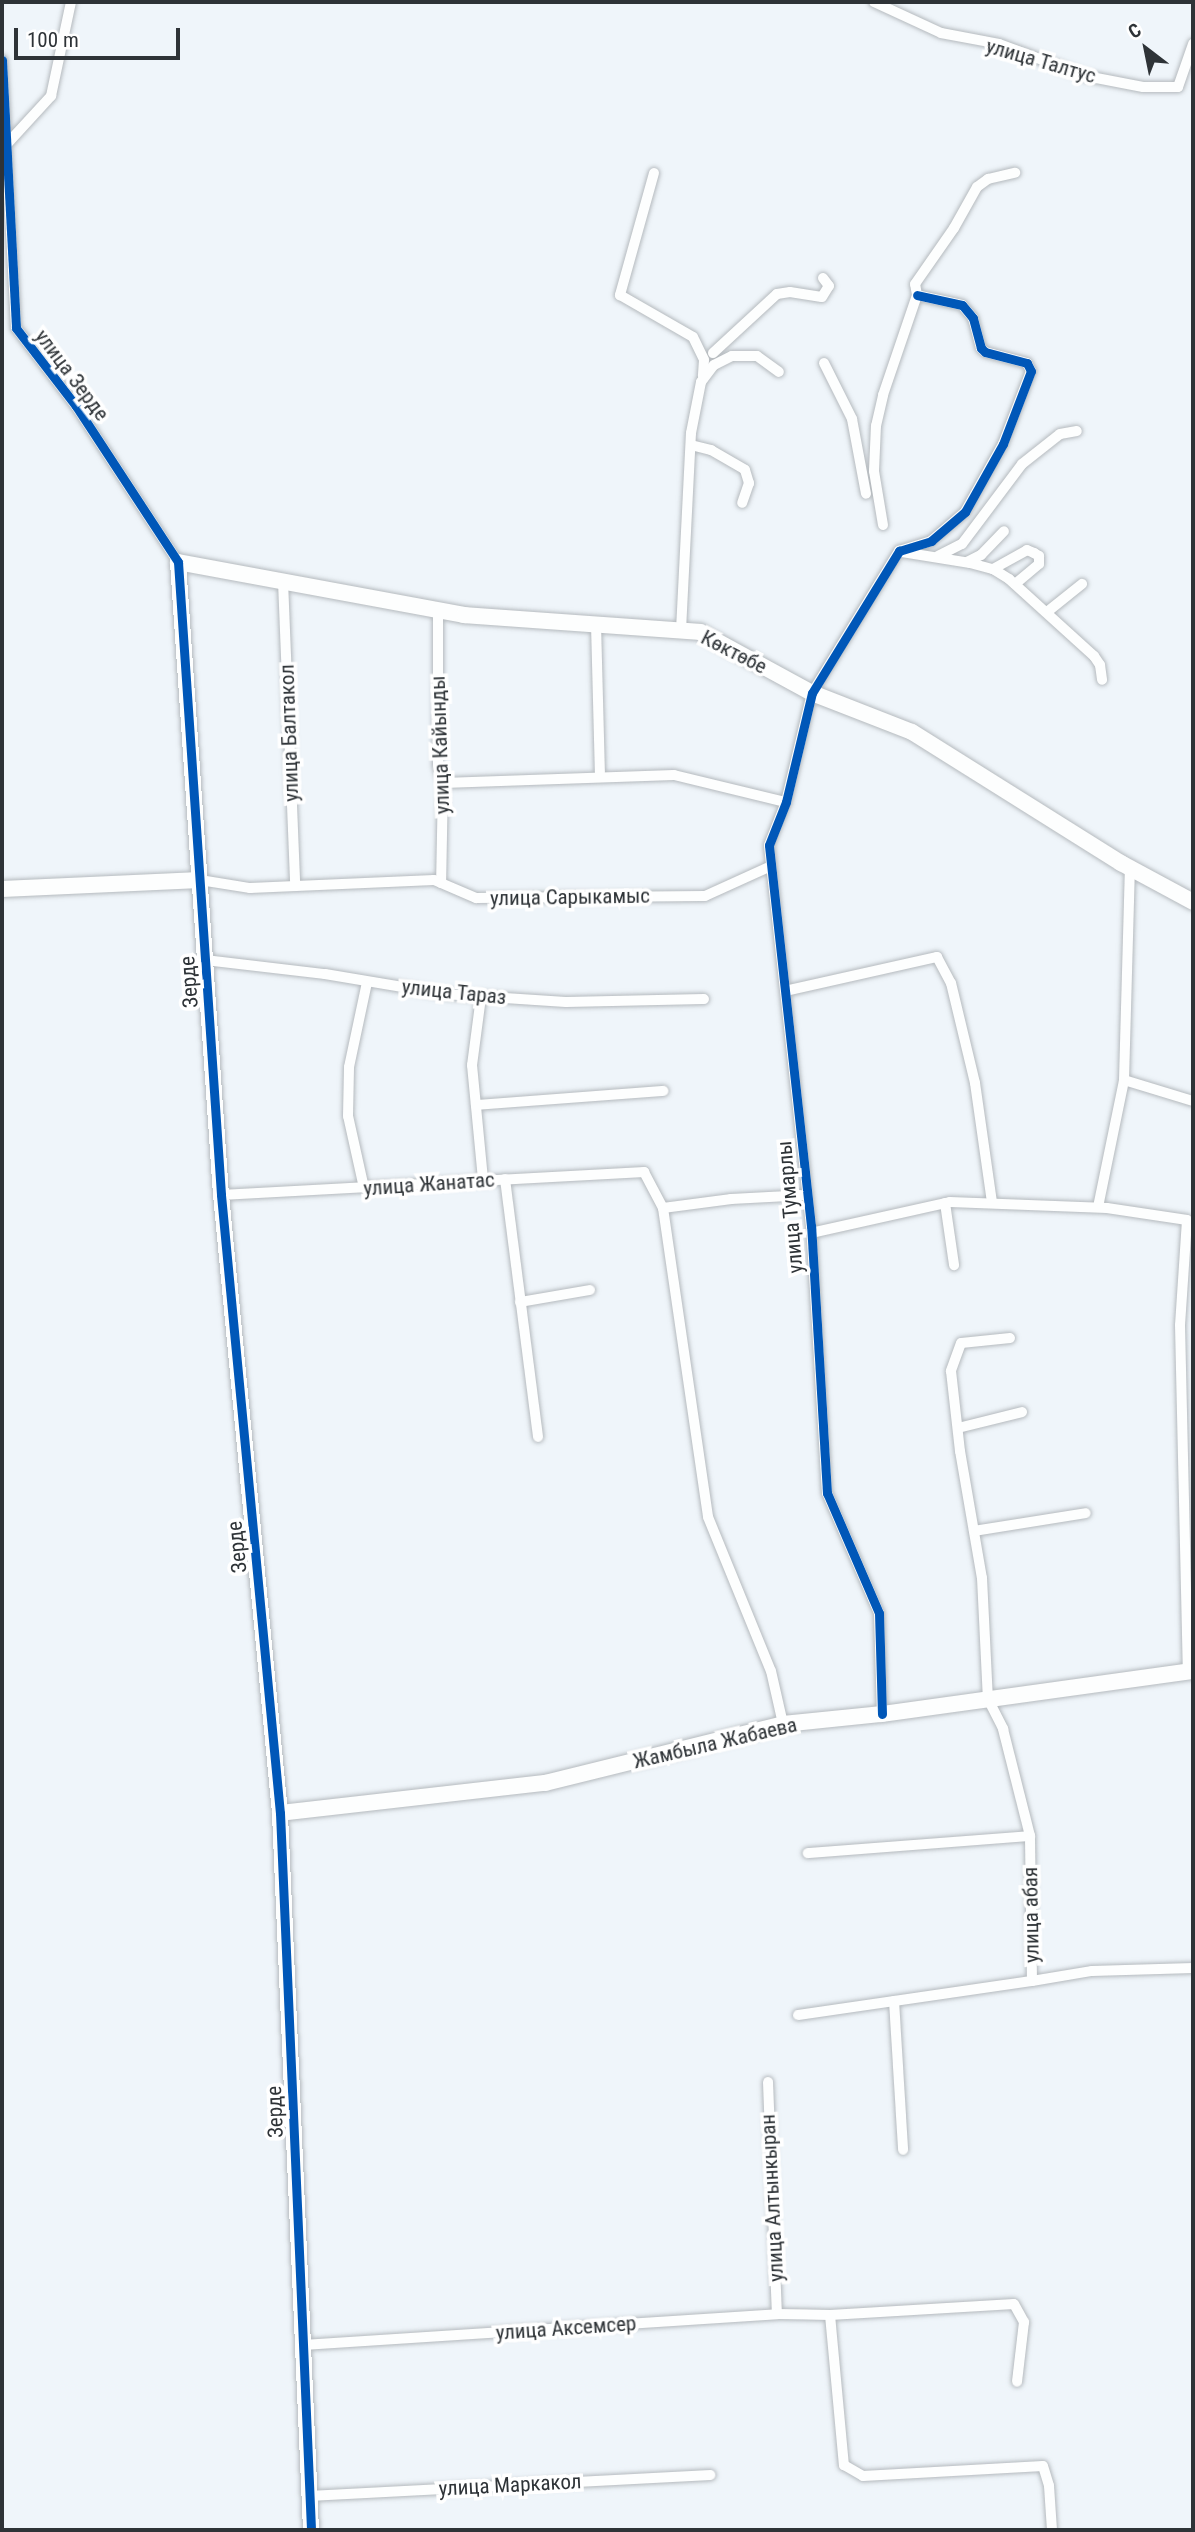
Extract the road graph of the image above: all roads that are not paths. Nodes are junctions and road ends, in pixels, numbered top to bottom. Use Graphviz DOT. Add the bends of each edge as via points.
graph roads {
  1 [pos="71,2"];
  2 [pos="874,2"];
  3 [pos="890,5"];
  4 [pos="1193,44"];
  5 [pos="2,60"];
  6 [pos="6,145"];
  7 [pos="654,173"];
  8 [pos="1015,173"];
  9 [pos="823,278"];
  10 [pos="917,295"];
  11 [pos="713,353"];
  12 [pos="824,363"];
  13 [pos="779,372"];
  14 [pos="701,382"];
  15 [pos="1077,431"];
  16 [pos="691,445"];
  17 [pos="866,494"];
  18 [pos="741,503"];
  19 [pos="883,526"];
  20 [pos="1004,531"];
  21 [pos="899,551"];
  22 [pos="935,557"];
  23 [pos="178,562"];
  24 [pos="967,562"];
  25 [pos="993,569"];
  26 [pos="283,581"];
  27 [pos="1015,583"];
  28 [pos="1082,584"];
  29 [pos="438,608"];
  30 [pos="1047,612"];
  31 [pos="596,624"];
  32 [pos="681,630"];
  33 [pos="1102,680"];
  34 [pos="813,693"];
  35 [pos="600,777"];
  36 [pos="443,783"];
  37 [pos="786,802"];
  38 [pos="771,866"];
  39 [pos="1130,867"];
  40 [pos="200,880"];
  41 [pos="442,883"];
  42 [pos="295,886"];
  43 [pos="2,890"];
  44 [pos="1193,902"];
  45 [pos="205,960"];
  46 [pos="367,982"];
  47 [pos="785,991"];
  48 [pos="481,997"];
  49 [pos="704,999"];
  50 [pos="1124,1080"];
  51 [pos="663,1091"];
  52 [pos="1193,1101"];
  53 [pos="476,1105"];
  54 [pos="505,1179"];
  55 [pos="483,1180"];
  56 [pos="364,1188"];
  57 [pos="220,1195"];
  58 [pos="807,1195"];
  59 [pos="945,1203"];
  60 [pos="992,1203"];
  61 [pos="1098,1207"];
  62 [pos="663,1208"];
  63 [pos="811,1233"];
  64 [pos="954,1265"];
  65 [pos="590,1290"];
  66 [pos="520,1302"];
  67 [pos="1010,1338"];
  68 [pos="1022,1412"];
  69 [pos="958,1428"];
  70 [pos="538,1437"];
  71 [pos="1086,1513"];
  72 [pos="974,1531"];
  73 [pos="1191,1671"];
  74 [pos="988,1699"];
  75 [pos="882,1714"];
  76 [pos="783,1724"];
  77 [pos="280,1813"];
  78 [pos="1030,1836"];
  79 [pos="808,1853"];
  80 [pos="1193,1968"];
  81 [pos="1032,1981"];
  82 [pos="894,2001"];
  83 [pos="798,2015"];
  84 [pos="768,2082"];
  85 [pos="904,2150"];
  86 [pos="777,2314"];
  87 [pos="830,2315"];
  88 [pos="303,2345"];
  89 [pos="1017,2382"];
  90 [pos="710,2475"];
  91 [pos="309,2496"];
  92 [pos="311,2530"];
  93 [pos="1052,2530"];
  1 -- 6 [label="street" via="51,96"];
  2 -- 3 [label="street, улица Талтус"];
  3 -- 4 [label="street, улица Талтус" via="941,33 999,44 1086,76 1173,89 1182,82"];
  5 -- 6 [label="street, улица Зерде"];
  6 -- 23 [label="street, улица Зерде" via="16,328 76,406"];
  7 -- 14 [label="street" via="620,295 693,337 704,360"];
  8 -- 10 [label="street" via="988,179 977,187 919,276"];
  9 -- 11 [label="street" via="828,286 822,297 790,292 777,295"];
  10 -- 19 [label="street" via="877,418 874,471"];
  10 -- 21 [label="street" via="962,305 973,318 985,352 1027,363 1031,371 1003,444 965,512 931,541"];
  12 -- 17 [label="street" via="852,419"];
  13 -- 14 [label="street" via="757,355 732,356 719,360"];
  14 -- 16 [label="street"];
  15 -- 22 [label="street" via="1060,433 1022,464 962,544"];
  16 -- 18 [label="street" via="711,450 745,470 749,483"];
  16 -- 32 [label="street"];
  20 -- 24 [label="street" via="981,555"];
  21 -- 22 [label="street"];
  21 -- 34 [label="street, улица Тумарлы"];
  22 -- 24 [label="street"];
  23 -- 26 [label="street, Көктөбе"];
  23 -- 40 [label="street, Зерде"];
  24 -- 25 [label="street"];
  25 -- 27 [label="street"];
  25 -- 27 [label="street" via="1027,550 1039,556 1035,568"];
  26 -- 29 [label="street, Көктөбе"];
  26 -- 42 [label="street, улица Балтакол"];
  27 -- 30 [label="street"];
  28 -- 30 [label="street"];
  29 -- 31 [label="street, Көктөбе" via="464,615"];
  29 -- 36 [label="street, улица Кайынды" via="438,765"];
  30 -- 33 [label="street" via="1094,656"];
  31 -- 32 [label="street, Көктөбе"];
  31 -- 35 [label="street"];
  32 -- 34 [label="street, Көктөбе" via="700,632"];
  34 -- 37 [label="street, улица Тумарлы"];
  34 -- 39 [label="street, Көктөбе" via="912,732"];
  35 -- 36 [label="street"];
  35 -- 37 [label="street" via="674,775"];
  36 -- 41 [label="street, улица Кайынды"];
  37 -- 38 [label="street, улица Тумарлы" via="769,845"];
  38 -- 41 [label="street, улица Сарыкамыс" via="705,896 476,898"];
  38 -- 47 [label="street, улица Тумарлы"];
  39 -- 44 [label="street, Көктөбе"];
  39 -- 50 [label="street"];
  40 -- 42 [label="street, улица Сарыкамыс" via="250,888"];
  40 -- 43 [label="street"];
  40 -- 45 [label="street, Зерде"];
  41 -- 42 [label="street, улица Сарыкамыс"];
  45 -- 46 [label="street, улица Тараз"];
  45 -- 57 [label="street, Зерде"];
  46 -- 48 [label="street, улица Тараз"];
  46 -- 56 [label="street" via="349,1067 348,1116"];
  47 -- 58 [label="street, улица Тумарлы"];
  47 -- 60 [label="street" via="937,957 951,983 975,1083"];
  48 -- 49 [label="street, улица Тараз" via="566,1002"];
  48 -- 53 [label="street" via="472,1065"];
  50 -- 52 [label="street"];
  50 -- 61 [label="street"];
  51 -- 53 [label="street"];
  53 -- 55 [label="street"];
  54 -- 55 [label="street, улица Жанатас"];
  54 -- 62 [label="street, улица Жанатас" via="638,1170 648,1178"];
  54 -- 66 [label="street"];
  55 -- 56 [label="street, улица Жанатас"];
  56 -- 57 [label="street, улица Жанатас"];
  57 -- 77 [label="street, Зерде"];
  58 -- 62 [label="street, улица Тумарлы"];
  58 -- 63 [label="street, улица Тумарлы"];
  59 -- 60 [label="street, улица Тумарлы"];
  59 -- 63 [label="street, улица Тумарлы"];
  59 -- 64 [label="street"];
  60 -- 61 [label="street, улица Тумарлы"];
  61 -- 73 [label="street, улица Тумарлы" via="1187,1220 1180,1325"];
  62 -- 76 [label="street" via="708,1517 771,1671"];
  63 -- 75 [label="street, улица Тумарлы" via="827,1493 879,1613"];
  65 -- 66 [label="street"];
  66 -- 70 [label="street"];
  67 -- 69 [label="street" via="961,1343 951,1371"];
  68 -- 69 [label="street"];
  69 -- 72 [label="street"];
  71 -- 72 [label="street"];
  72 -- 74 [label="street" via="982,1578"];
  73 -- 74 [label="street, Жамбыла Жабаева"];
  74 -- 75 [label="street, Жамбыла Жабаева"];
  74 -- 78 [label="street" via="1003,1729"];
  75 -- 76 [label="street, Жамбыла Жабаева"];
  76 -- 77 [label="street, Жамбыла Жабаева" via="545,1783"];
  77 -- 88 [label="street, Зерде"];
  78 -- 79 [label="street, улица абая"];
  78 -- 81 [label="street, улица абая"];
  80 -- 81 [label="street" via="1091,1971"];
  81 -- 82 [label="street, улица абая"];
  82 -- 83 [label="street, улица абая"];
  82 -- 85 [label="street"];
  84 -- 86 [label="street, улица Алтынкыран"];
  86 -- 87 [label="street, улица Аксемсер"];
  86 -- 88 [label="street, улица Аксемсер"];
  87 -- 89 [label="street, улица Аксемсер" via="1014,2304 1024,2322"];
  87 -- 93 [label="street" via="844,2465 863,2476 1044,2466"];
  88 -- 91 [label="street, Зерде"];
  90 -- 91 [label="street, улица Маркакол"];
  91 -- 92 [label="street, Зерде"];
}
